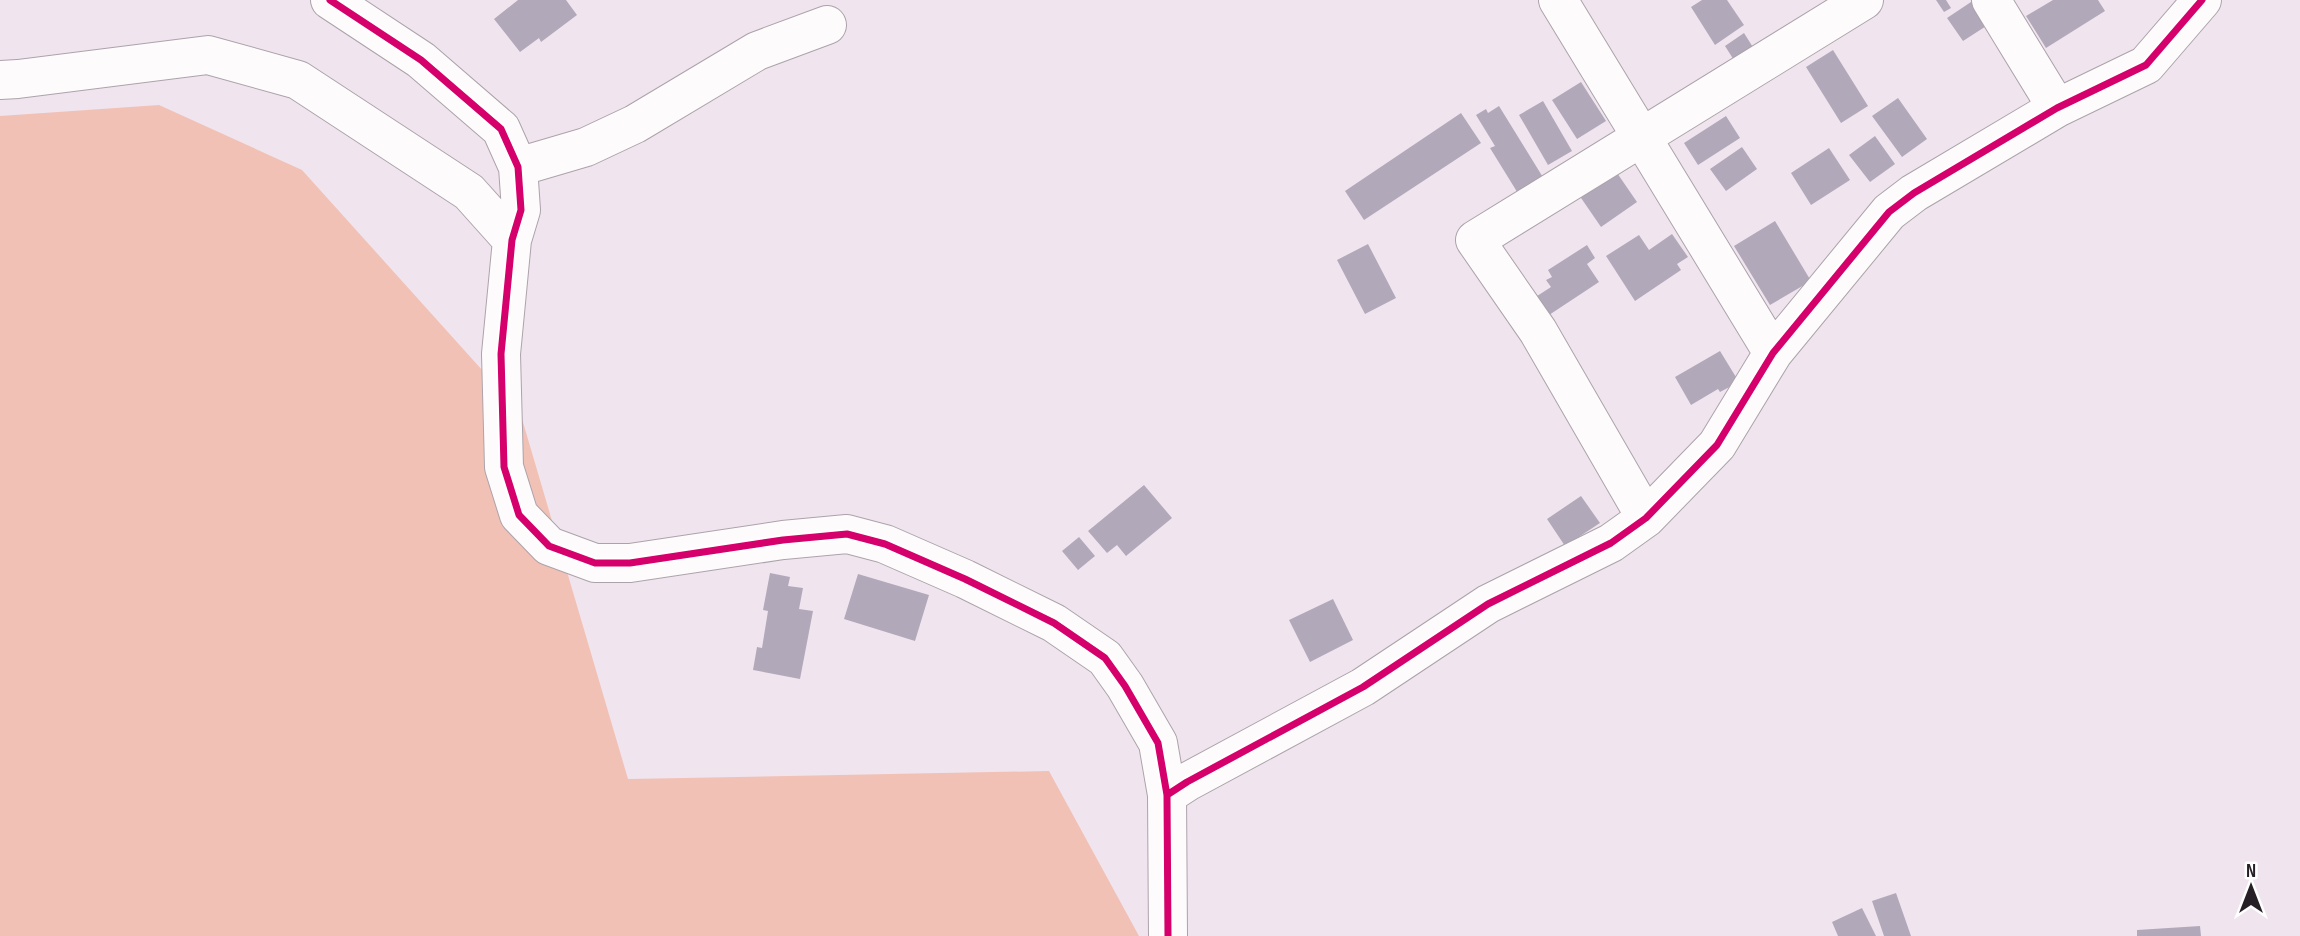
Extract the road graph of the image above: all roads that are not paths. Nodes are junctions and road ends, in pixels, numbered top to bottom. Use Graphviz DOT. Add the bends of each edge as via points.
graph roads {
  1 [pos="330,0"];
  2 [pos="1558,0"];
  3 [pos="1864,0"];
  4 [pos="1991,0"];
  5 [pos="2202,0"];
  6 [pos="827,25"];
  7 [pos="0,79"];
  8 [pos="2057,108"];
  9 [pos="1642,138"];
  10 [pos="518,167"];
  11 [pos="512,240"];
  12 [pos="1773,353"];
  13 [pos="1646,518"];
  14 [pos="1167,795"];
  15 [pos="1168,936"];
  1 -- 10 [label="street" via="421,60 501,129"];
  2 -- 9 [label="street"];
  3 -- 9 [label="street"];
  4 -- 8 [label="street"];
  5 -- 8 [label="street" via="2146,65"];
  6 -- 10 [label="street" via="757,51 635,124 586,147"];
  7 -- 11 [label="street" via="208,55 298,80 469,192"];
  8 -- 12 [label="street" via="1889,212"];
  9 -- 12 [label="street"];
  9 -- 13 [label="street" via="1475,240 1545,342"];
  10 -- 11 [label="street" via="521,210"];
  11 -- 14 [label="street" via="501,354 504,467 519,515 549,546 595,563 630,563 847,534 885,544 1054,623 1105,658 1158,743"];
  12 -- 13 [label="street" via="1717,445"];
  13 -- 14 [label="street" via="1611,543 1488,604 1363,687"];
  14 -- 15 [label="street"];
}
